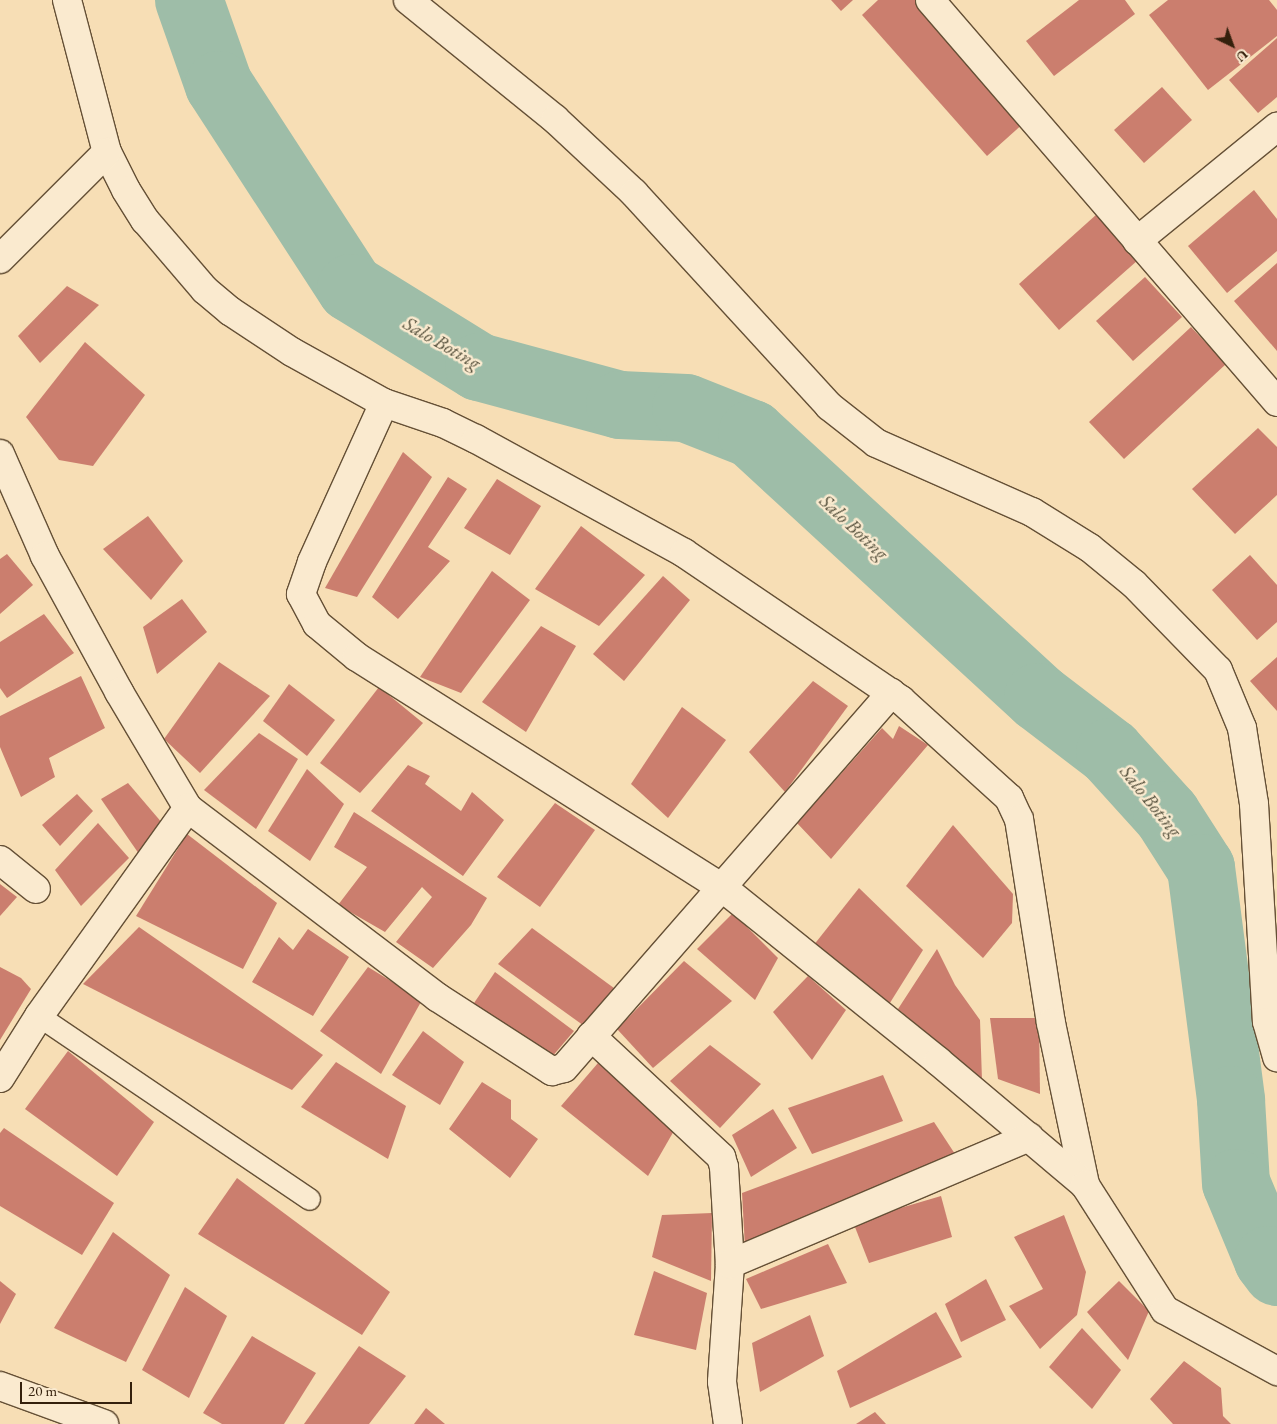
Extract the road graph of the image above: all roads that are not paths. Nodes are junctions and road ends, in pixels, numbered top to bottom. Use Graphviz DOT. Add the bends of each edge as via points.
graph roads {
  1 [pos="67,0"];
  2 [pos="408,0"];
  3 [pos="930,0"];
  4 [pos="1277,127"];
  5 [pos="107,152"];
  6 [pos="1137,240"];
  7 [pos="0,258"];
  8 [pos="1277,402"];
  9 [pos="384,403"];
  10 [pos="0,454"];
  11 [pos="891,693"];
  12 [pos="188,808"];
  13 [pos="0,860"];
  14 [pos="723,888"];
  15 [pos="36,889"];
  16 [pos="39,1016"];
  17 [pos="592,1036"];
  18 [pos="1277,1058"];
  19 [pos="0,1078"];
  20 [pos="1029,1137"];
  21 [pos="1085,1185"];
  22 [pos="309,1199"];
  23 [pos="730,1264"];
  24 [pos="1277,1371"];
  25 [pos="0,1386"];
  26 [pos="104,1424"];
  27 [pos="728,1424"];
  1 -- 5 [label="street"];
  2 -- 18 [label="street" via="555,119 634,193 830,406 876,443 1032,512 1090,548 1134,584 1218,670 1242,728 1251,785 1267,1022"];
  3 -- 6 [label="street"];
  4 -- 6 [label="street"];
  5 -- 7 [label="street"];
  5 -- 9 [label="street" via="146,220 205,290 230,311 292,352"];
  6 -- 8 [label="street"];
  9 -- 11 [label="street" via="459,431 624,519 684,554"];
  9 -- 14 [label="street" via="312,562 302,594 317,624 357,658"];
  10 -- 12 [label="street" via="45,556 119,692"];
  11 -- 14 [label="street"];
  11 -- 21 [label="street" via="992,780 1009,798 1019,819 1051,1024"];
  12 -- 16 [label="street"];
  12 -- 17 [label="street" via="437,997 552,1070 564,1068"];
  13 -- 15 [label="street"];
  14 -- 17 [label="street"];
  14 -- 20 [label="street"];
  16 -- 19 [label="street"];
  16 -- 22 [label="lane"];
  17 -- 23 [label="street" via="721,1157"];
  20 -- 21 [label="street"];
  20 -- 23 [label="street"];
  21 -- 24 [label="street" via="1165,1310"];
  23 -- 27 [label="street" via="722,1382"];
  25 -- 26 [label="street"];
}
